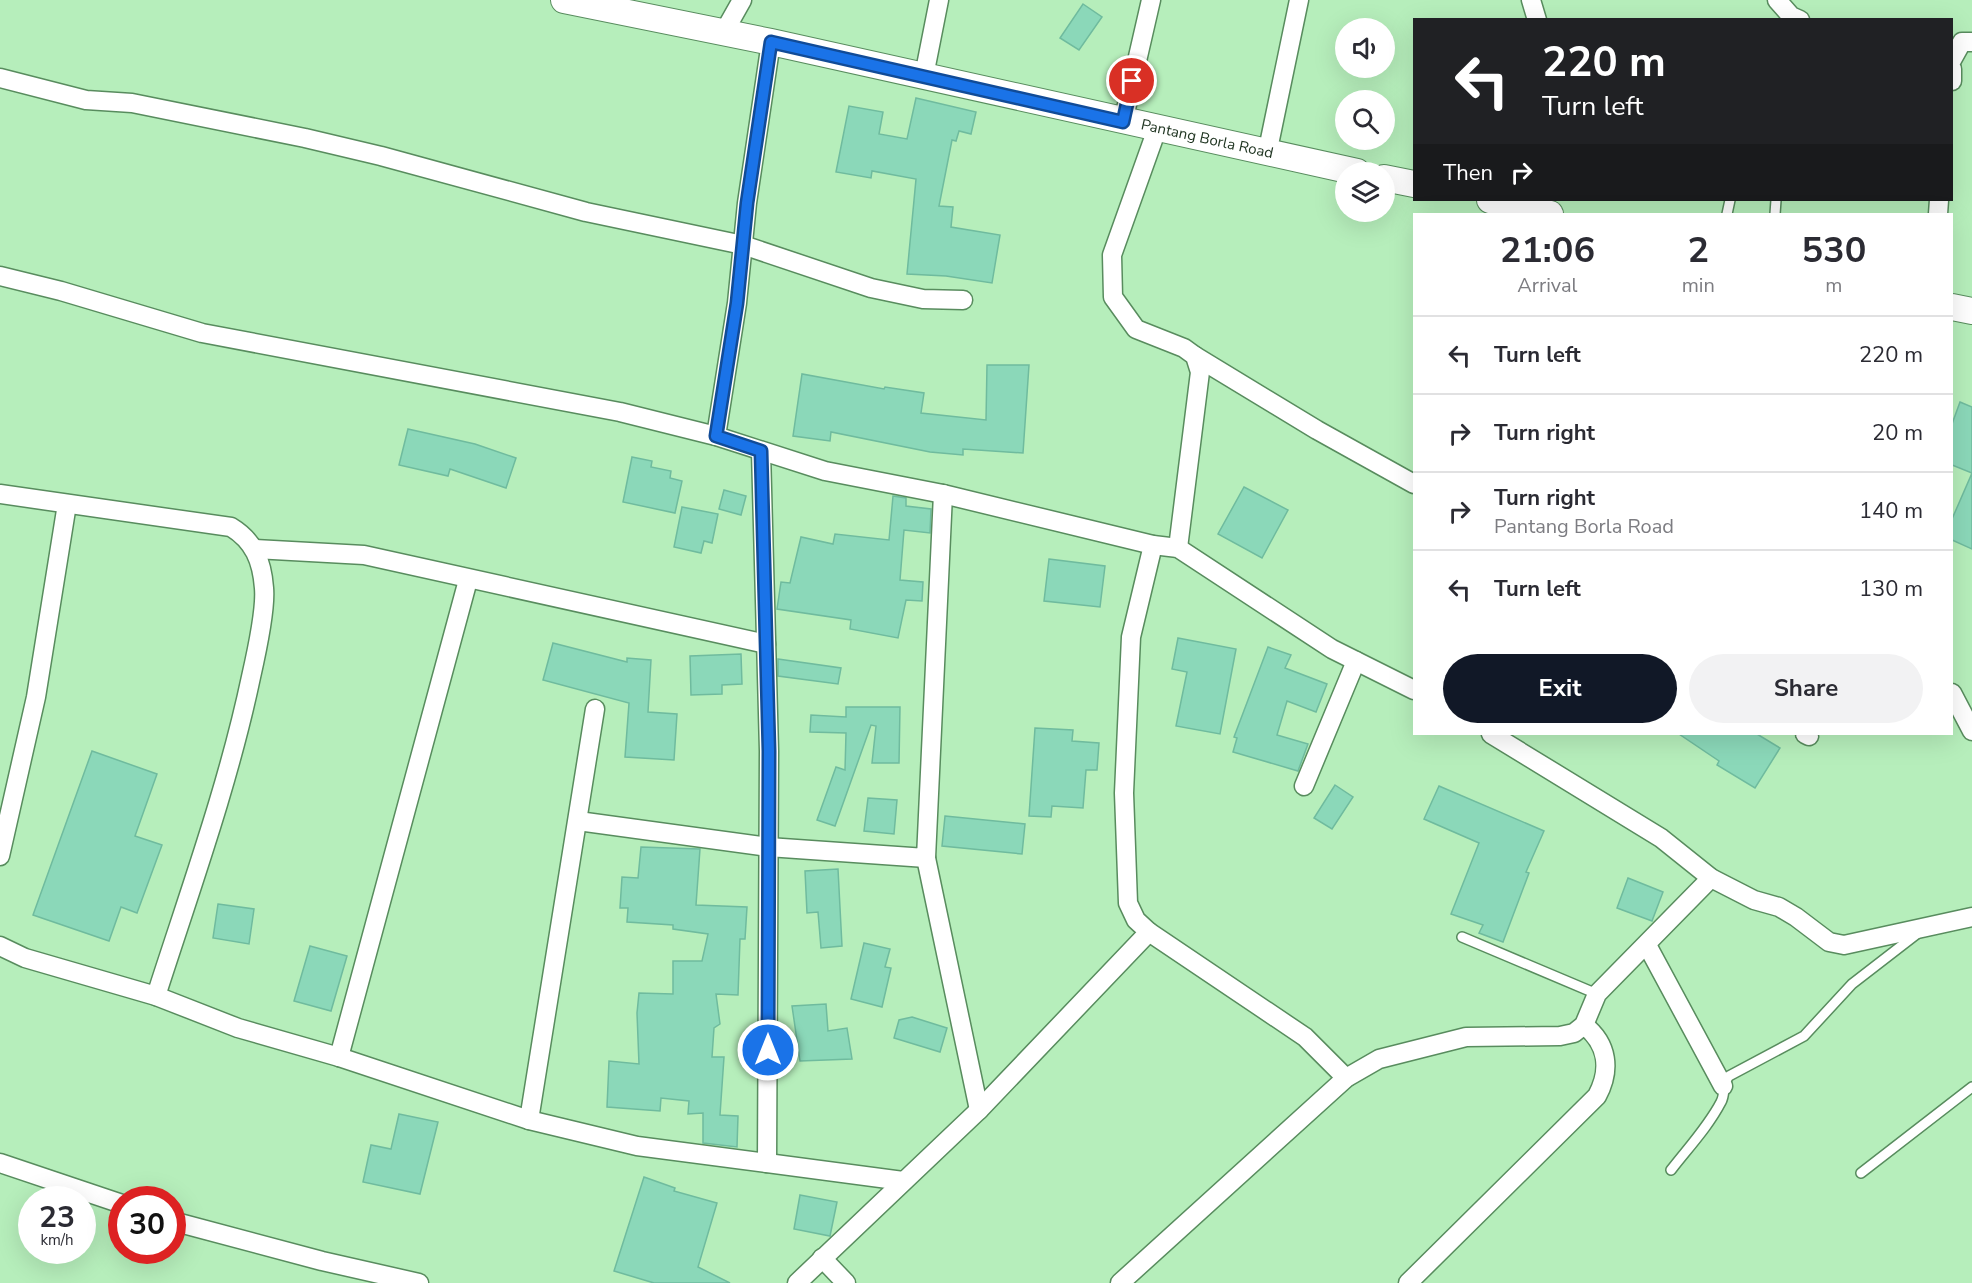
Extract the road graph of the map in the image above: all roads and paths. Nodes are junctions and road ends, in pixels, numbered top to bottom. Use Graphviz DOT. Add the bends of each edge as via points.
graph roads {
  1 [pos="564,0"];
  2 [pos="742,0"];
  3 [pos="939,0"];
  4 [pos="1151,0"];
  5 [pos="1299,0"];
  6 [pos="1531,0"];
  7 [pos="1777,0"];
  8 [pos="1536,18"];
  9 [pos="1796,18"];
  10 [pos="724,32"];
  11 [pos="771,42"];
  12 [pos="1972,42"];
  13 [pos="1953,58"];
  14 [pos="924,76"];
  15 [pos="0,78"];
  16 [pos="1123,122"];
  17 [pos="1157,129"];
  18 [pos="1267,154"];
  19 [pos="1335,168"];
  20 [pos="1395,180"];
  21 [pos="1413,184"];
  22 [pos="1505,204"];
  23 [pos="1546,213"];
  24 [pos="743,245"];
  25 [pos="0,276"];
  26 [pos="963,300"];
  27 [pos="1953,307"];
  28 [pos="1972,311"];
  29 [pos="1195,356"];
  30 [pos="716,436"];
  31 [pos="761,451"];
  32 [pos="1413,483"];
  33 [pos="0,494"];
  34 [pos="943,494"];
  35 [pos="67,504"];
  36 [pos="1152,545"];
  37 [pos="1178,548"];
  38 [pos="255,549"];
  39 [pos="468,580"];
  40 [pos="766,644"];
  41 [pos="1356,662"];
  42 [pos="1413,690"];
  43 [pos="1953,695"];
  44 [pos="596,709"];
  45 [pos="1972,731"];
  46 [pos="1493,735"];
  47 [pos="1304,786"];
  48 [pos="578,821"];
  49 [pos="768,847"];
  50 [pos="0,856"];
  51 [pos="927,858"];
  52 [pos="1711,878"];
  53 [pos="1972,917"];
  54 [pos="1923,929"];
  55 [pos="1149,932"];
  56 [pos="1462,937"];
  57 [pos="1647,945"];
  58 [pos="0,946"];
  59 [pos="1597,994"];
  60 [pos="156,996"];
  61 [pos="1584,1025"];
  62 [pos="339,1057"];
  63 [pos="1346,1078"];
  64 [pos="1723,1086"];
  65 [pos="1972,1087"];
  66 [pos="979,1110"];
  67 [pos="529,1120"];
  68 [pos="0,1163"];
  69 [pos="767,1163"];
  70 [pos="1671,1170"];
  71 [pos="1861,1173"];
  72 [pos="903,1181"];
  73 [pos="108,1199"];
  74 [pos="186,1225"];
  75 [pos="822,1258"];
  76 [pos="419,1283"];
  77 [pos="797,1283"];
  78 [pos="846,1283"];
  79 [pos="1120,1283"];
  80 [pos="1408,1283"];
  1 -- 10 [label="street, Pantang Borla Road"];
  2 -- 10 [label="street"];
  3 -- 14 [label="street"];
  4 -- 16 [label="street"];
  5 -- 18 [label="street"];
  6 -- 8 [label="street"];
  7 -- 9 [label="street"];
  10 -- 11 [label="street, Pantang Borla Road"];
  11 -- 14 [label="street, Pantang Borla Road"];
  11 -- 24 [label="street"];
  12 -- 13 [label="street" via="1962,42"];
  14 -- 16 [label="street, Pantang Borla Road"];
  15 -- 24 [label="street" via="86,100 132,103 305,138 586,212"];
  16 -- 17 [label="street, Pantang Borla Road"];
  17 -- 18 [label="street, Pantang Borla Road"];
  17 -- 29 [label="street" via="1112,255 1113,297 1136,329"];
  18 -- 19 [label="street, Pantang Borla Road"];
  20 -- 21 [label="street"];
  22 -- 23 [label="street"];
  24 -- 26 [label="street" via="871,288 923,299"];
  24 -- 30 [label="street"];
  25 -- 30 [label="street" via="202,333 549,397"];
  27 -- 28 [label="street"];
  29 -- 32 [label="street"];
  29 -- 37 [label="street" via="1200,372"];
  30 -- 31 [label="street"];
  31 -- 34 [label="street" via="825,471"];
  31 -- 40 [label="street"];
  33 -- 35 [label="street"];
  34 -- 36 [label="street"];
  34 -- 51 [label="street"];
  35 -- 38 [label="street" via="231,527"];
  35 -- 50 [label="street" via="40,673"];
  36 -- 37 [label="street"];
  36 -- 55 [label="street" via="1131,637 1124,793 1128,903 1136,920"];
  37 -- 41 [label="street"];
  38 -- 39 [label="street" via="353,553"];
  38 -- 60 [label="street" via="265,590 236,747"];
  39 -- 40 [label="street"];
  39 -- 62 [label="street"];
  40 -- 49 [label="street"];
  41 -- 42 [label="street"];
  41 -- 47 [label="street"];
  43 -- 45 [label="street"];
  44 -- 48 [label="street"];
  46 -- 52 [label="street" via="1661,838"];
  48 -- 49 [label="street"];
  48 -- 67 [label="street"];
  49 -- 51 [label="street"];
  49 -- 69 [label="street"];
  51 -- 66 [label="street"];
  52 -- 54 [label="street" via="1796,916 1829,942 1844,945"];
  52 -- 57 [label="street"];
  53 -- 54 [label="street"];
  54 -- 64 [label="lane" via="1852,984 1804,1036 1729,1076"];
  55 -- 63 [label="street" via="1305,1037"];
  55 -- 66 [label="street"];
  56 -- 59 [label="lane"];
  57 -- 59 [label="street"];
  57 -- 64 [label="street"];
  58 -- 60 [label="street"];
  59 -- 61 [label="street"];
  60 -- 62 [label="street" via="238,1028"];
  61 -- 63 [label="street" via="1574,1033 1560,1036 1466,1037 1379,1059"];
  61 -- 80 [label="street" via="1603,1046 1605,1072 1597,1096"];
  62 -- 67 [label="street"];
  63 -- 79 [label="street"];
  64 -- 70 [label="lane" via="1723,1097 1711,1119"];
  65 -- 71 [label="lane"];
  66 -- 72 [label="street"];
  67 -- 69 [label="street" via="637,1146"];
  68 -- 73 [label="street"];
  69 -- 72 [label="street"];
  72 -- 75 [label="street"];
  74 -- 76 [label="street"];
  75 -- 77 [label="street"];
  75 -- 78 [label="street"];
}
